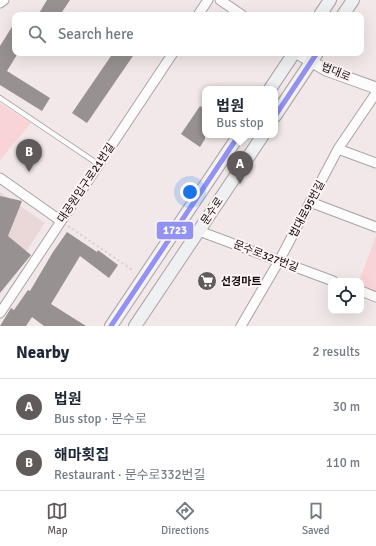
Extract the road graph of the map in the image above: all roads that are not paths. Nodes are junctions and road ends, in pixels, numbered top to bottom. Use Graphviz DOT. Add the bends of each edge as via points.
graph roads {
  1 [pos="4,0"];
  2 [pos="208,0"];
  3 [pos="220,0"];
  4 [pos="330,0"];
  5 [pos="353,0"];
  6 [pos="0,3"];
  7 [pos="200,12"];
  8 [pos="238,12"];
  9 [pos="322,12"];
  10 [pos="345,12"];
  11 [pos="171,56"];
  12 [pos="294,56"];
  13 [pos="314,58"];
  14 [pos="272,86"];
  15 [pos="376,88"];
  16 [pos="376,93"];
  17 [pos="0,98"];
  18 [pos="278,112"];
  19 [pos="237,138"];
  20 [pos="261,138"];
  21 [pos="338,149"];
  22 [pos="376,163"];
  23 [pos="98,164"];
  24 [pos="0,178"];
  25 [pos="310,202"];
  26 [pos="61,221"];
  27 [pos="376,227"];
  28 [pos="199,230"];
  29 [pos="279,261"];
  30 [pos="328,279"];
  31 [pos="364,293"];
  32 [pos="376,297"];
  33 [pos="0,313"];
  34 [pos="111,326"];
  35 [pos="135,326"];
  36 [pos="242,326"];
  1 -- 6 [label="street"];
  2 -- 7 [label="street"];
  3 -- 8 [label="street"];
  4 -- 9 [label="main road"];
  5 -- 10 [label="main road"];
  11 -- 23 [label="street, 대공원입구로21번길"];
  12 -- 14 [label="main road"];
  13 -- 15 [label="street, 법대로" via="326,70"];
  13 -- 18 [label="main road"];
  16 -- 21 [label="street, 법대로95번길"];
  17 -- 23 [label="lane"];
  19 -- 34 [label="main road, 문수로"];
  20 -- 28 [label="main road, 문수로"];
  21 -- 22 [label="street"];
  21 -- 25 [label="street, 법대로95번길"];
  23 -- 26 [label="street, 대공원입구로21번길"];
  24 -- 26 [label="street"];
  25 -- 27 [label="street"];
  25 -- 29 [label="street, 법대로95번길"];
  26 -- 33 [label="street, 대공원입구로21번길"];
  28 -- 29 [label="street, 문수로327번길"];
  28 -- 35 [label="main road, 문수로"];
  29 -- 30 [label="street, 문수로327번길"];
  29 -- 36 [label="street, 법대로95번길"];
  31 -- 32 [label="street"];
}
